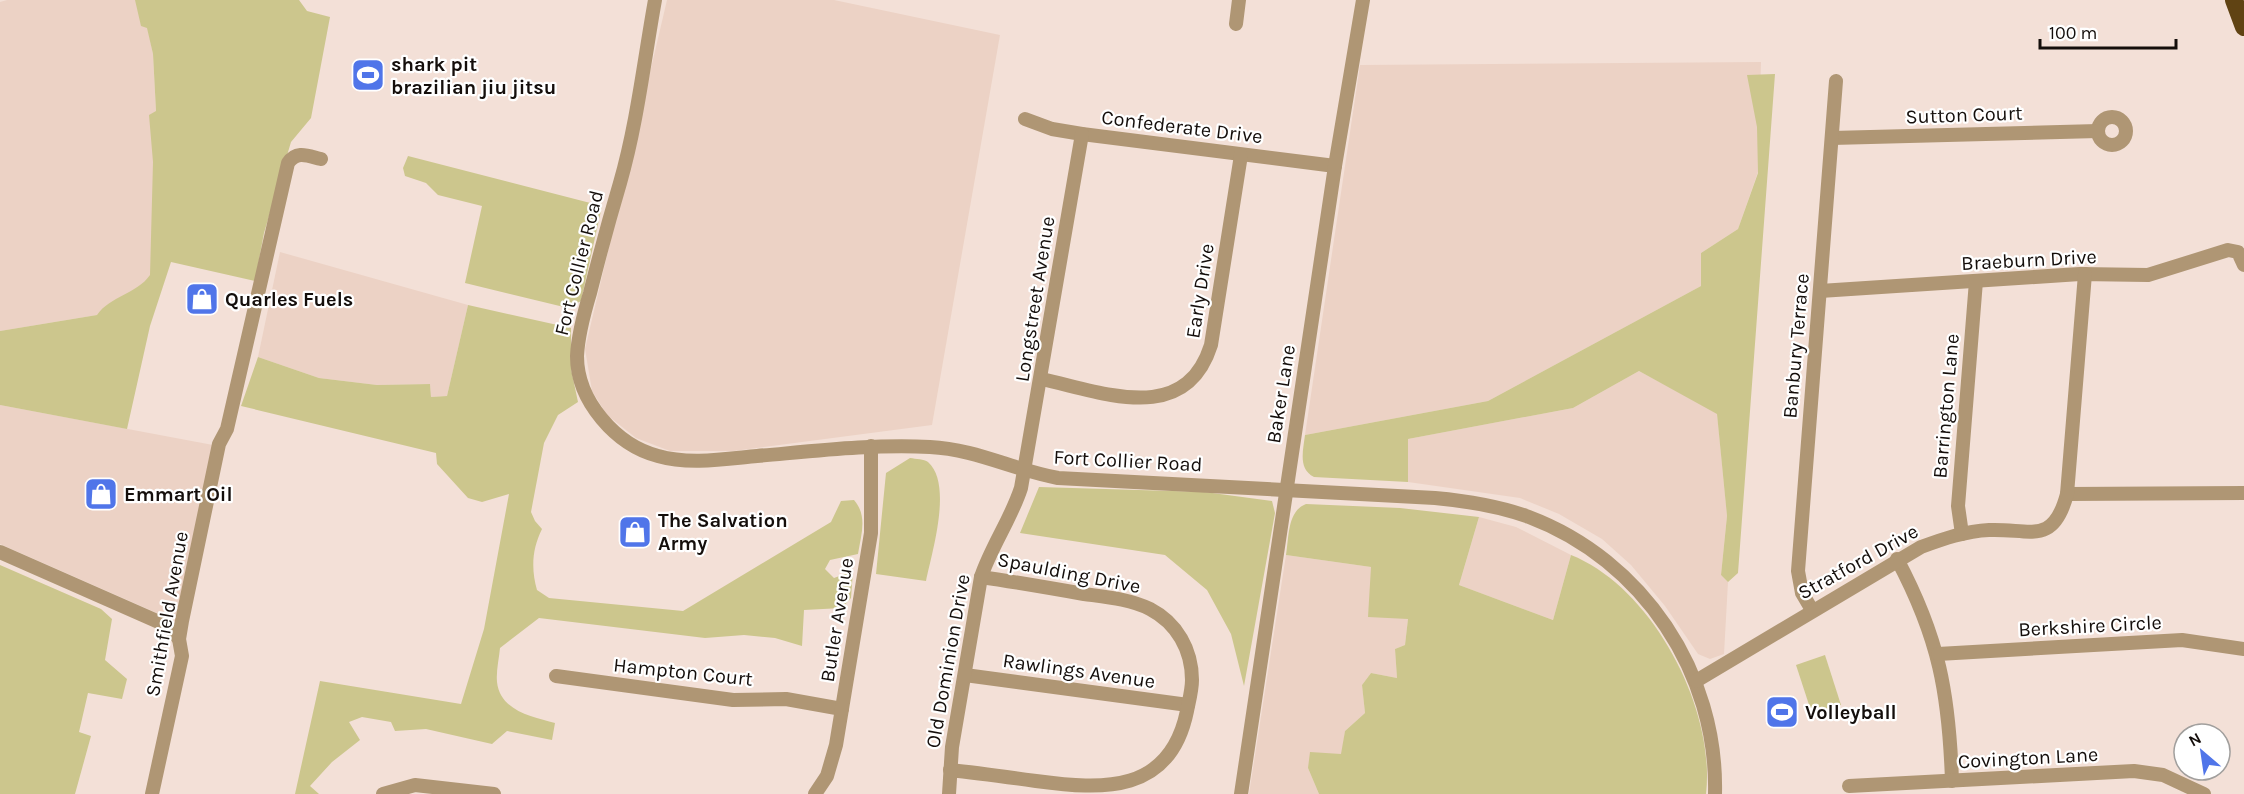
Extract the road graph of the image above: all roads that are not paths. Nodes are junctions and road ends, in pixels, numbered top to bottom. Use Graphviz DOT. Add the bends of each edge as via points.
graph roads {
  1 [pos="655,0"];
  2 [pos="1239,0"];
  3 [pos="1363,0"];
  4 [pos="2234,0"];
  5 [pos="1236,24"];
  6 [pos="2244,27"];
  7 [pos="1836,81"];
  8 [pos="1025,119"];
  9 [pos="2098,131"];
  10 [pos="1082,134"];
  11 [pos="1832,138"];
  12 [pos="1241,155"];
  13 [pos="321,159"];
  14 [pos="1335,166"];
  15 [pos="2244,265"];
  16 [pos="2085,274"];
  17 [pos="1976,281"];
  18 [pos="1820,291"];
  19 [pos="1041,379"];
  20 [pos="871,446"];
  21 [pos="1025,471"];
  22 [pos="1286,491"];
  23 [pos="2244,493"];
  24 [pos="2067,494"];
  25 [pos="1962,534"];
  26 [pos="0,552"];
  27 [pos="1897,559"];
  28 [pos="981,577"];
  29 [pos="1812,610"];
  30 [pos="179,639"];
  31 [pos="2244,649"];
  32 [pos="1938,654"];
  33 [pos="964,675"];
  34 [pos="555,676"];
  35 [pos="1696,681"];
  36 [pos="1188,705"];
  37 [pos="842,709"];
  38 [pos="950,770"];
  39 [pos="1952,781"];
  40 [pos="1849,786"];
  41 [pos="152,794"];
  42 [pos="383,794"];
  43 [pos="494,794"];
  44 [pos="815,794"];
  45 [pos="949,794"];
  46 [pos="1241,794"];
  47 [pos="1715,794"];
  48 [pos="2204,794"];
  1 -- 20 [label="street, Fort Collier Road" via="620,183 579,343 579,372 591,402 621,438 644,452 672,459 720,459"];
  2 -- 5 [label="street"];
  3 -- 14 [label="street, Baker Lane"];
  4 -- 6 [label="highway"];
  7 -- 11 [label="street, Banbury Terrace"];
  8 -- 10 [label="street, Confederate Drive"];
  9 -- 11 [label="street, Sutton Court"];
  10 -- 12 [label="street, Confederate Drive"];
  10 -- 19 [label="street, Longstreet Avenue"];
  11 -- 18 [label="street, Banbury Terrace"];
  12 -- 14 [label="street, Confederate Drive"];
  12 -- 19 [label="street, Early Drive" via="1211,345 1194,377 1173,393 1148,399"];
  13 -- 30 [label="street, Smithfield Avenue" via="301,154 288,163 227,429 219,444"];
  14 -- 22 [label="street, Baker Lane"];
  15 -- 16 [label="street, Braeburn Drive" via="2241,255 2228,250 2148,275"];
  16 -- 17 [label="street, Braeburn Drive"];
  16 -- 24 [label="street, Stratford Drive"];
  17 -- 18 [label="street, Braeburn Drive"];
  17 -- 25 [label="street, Barrington Lane" via="1958,506"];
  18 -- 29 [label="street, Banbury Terrace" via="1798,571 1802,593"];
  19 -- 21 [label="street, Longstreet Avenue"];
  20 -- 21 [label="street, Fort Collier Road" via="949,448"];
  20 -- 37 [label="street, Butler Avenue" via="871,533"];
  21 -- 22 [label="street, Fort Collier Road" via="1076,480"];
  21 -- 28 [label="street, Old Dominion Drive" via="1015,506"];
  22 -- 35 [label="street, Fort Collier Road" via="1469,502 1510,511 1553,528 1599,556 1638,590 1667,627"];
  22 -- 46 [label="street, Baker Lane"];
  23 -- 24 [label="street"];
  24 -- 25 [label="street, Stratford Drive" via="2059,516 2043,530"];
  25 -- 27 [label="street, Stratford Drive"];
  26 -- 30 [label="street" via="168,626"];
  27 -- 29 [label="street, Stratford Drive"];
  27 -- 32 [label="street" via="1922,608"];
  28 -- 33 [label="street, Old Dominion Drive"];
  28 -- 36 [label="street, Spaulding Drive" via="1125,600 1159,614 1177,631 1189,654 1192,683"];
  29 -- 35 [label="street, Stratford Drive"];
  30 -- 41 [label="street, Smithfield Avenue" via="182,656"];
  31 -- 32 [label="street, Berkshire Circle" via="2182,640"];
  32 -- 39 [label="street" via="1947,698"];
  33 -- 36 [label="street, Rawlings Avenue"];
  33 -- 38 [label="street, Old Dominion Drive"];
  34 -- 37 [label="street, Hampton Court" via="733,700 786,699"];
  35 -- 47 [label="street, Fort Collier Road" via="1711,739"];
  36 -- 38 [label="street, Spaulding Drive" via="1177,742 1162,761 1141,776 1113,786 1087,788"];
  37 -- 44 [label="street, Butler Avenue" via="832,762"];
  38 -- 45 [label="street, Old Dominion Drive"];
  39 -- 40 [label="street, Covington Lane"];
  39 -- 48 [label="street, Covington Lane" via="2134,771 2163,775"];
  42 -- 43 [label="street" via="422,785"];
}
